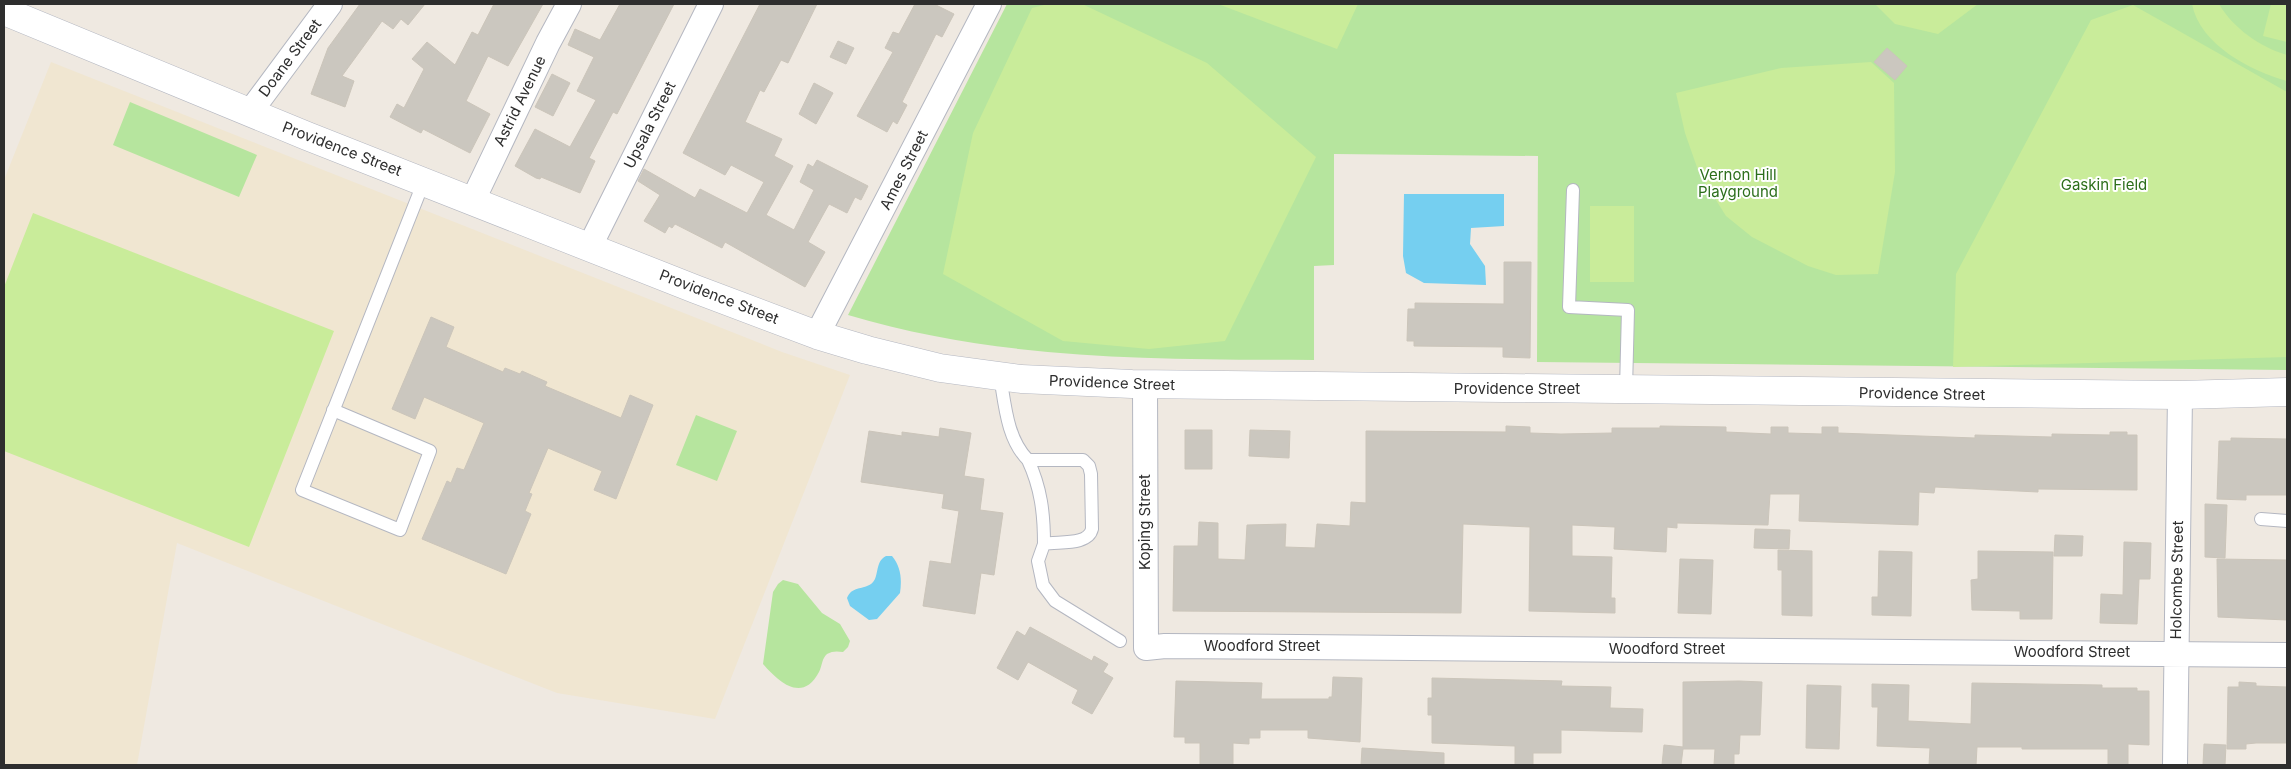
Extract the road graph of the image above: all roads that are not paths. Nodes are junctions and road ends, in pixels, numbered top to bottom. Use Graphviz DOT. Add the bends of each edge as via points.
graph roads {
  1 [pos="569,4"];
  2 [pos="711,4"];
  3 [pos="989,4"];
  4 [pos="326,5"];
  5 [pos="4,11"];
  6 [pos="250,112"];
  7 [pos="424,181"];
  8 [pos="1573,190"];
  9 [pos="473,200"];
  10 [pos="590,246"];
  11 [pos="817,335"];
  12 [pos="1000,376"];
  13 [pos="1144,385"];
  14 [pos="1626,389"];
  15 [pos="2287,392"];
  16 [pos="2180,396"];
  17 [pos="333,410"];
  18 [pos="1028,460"];
  19 [pos="2261,519"];
  20 [pos="2287,521"];
  21 [pos="1044,544"];
  22 [pos="1120,641"];
  23 [pos="1157,647"];
  24 [pos="2176,652"];
  25 [pos="2287,654"];
  26 [pos="2175,765"];
  1 -- 9 [label="street, Astrid Avenue"];
  2 -- 10 [label="street, Upsala Street"];
  3 -- 11 [label="street, Ames Street"];
  4 -- 6 [label="street, Doane Street"];
  5 -- 6 [label="main road, Providence Street"];
  6 -- 7 [label="main road, Providence Street"];
  7 -- 9 [label="main road, Providence Street"];
  7 -- 17 [label="lane"];
  8 -- 14 [label="lane" via="1569,308 1628,310"];
  9 -- 10 [label="main road, Providence Street"];
  10 -- 11 [label="main road, Providence Street"];
  11 -- 12 [label="main road, Providence Street" via="940,368"];
  12 -- 13 [label="main road, Providence Street"];
  12 -- 18 [label="lane" via="1009,426 1020,452"];
  13 -- 14 [label="main road, Providence Street"];
  13 -- 23 [label="street, Koping Street" via="1146,648"];
  14 -- 16 [label="main road, Providence Street"];
  15 -- 16 [label="main road, Providence Street"];
  16 -- 24 [label="street, Holcombe Street"];
  17 -- 17 [label="lane" via="302,490 400,530 430,451"];
  18 -- 21 [label="lane" via="1038,482 1043,505"];
  18 -- 21 [label="lane" via="1083,460 1091,474 1091,535 1085,540"];
  19 -- 20 [label="lane"];
  21 -- 22 [label="lane" via="1038,561 1043,585 1055,601"];
  23 -- 24 [label="street, Woodford Street"];
  24 -- 25 [label="street, Woodford Street"];
  24 -- 26 [label="street, Holcombe Street"];
}
